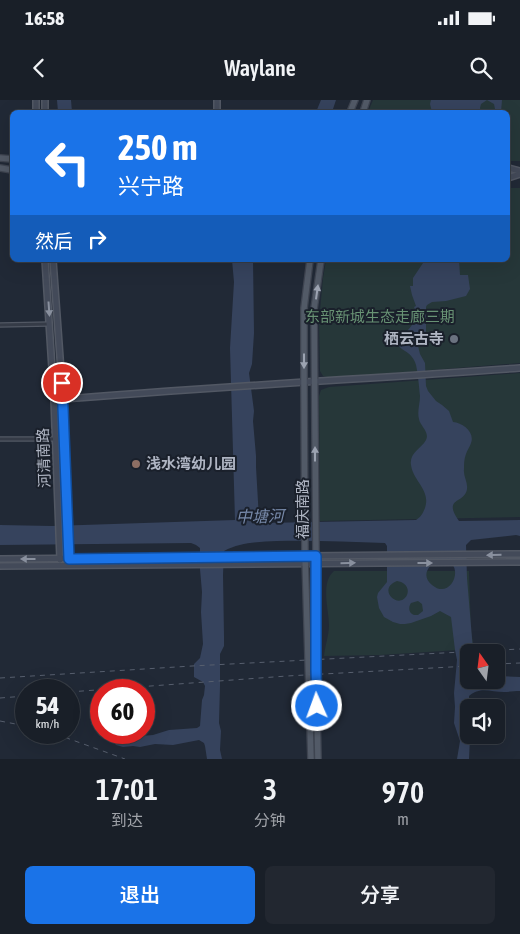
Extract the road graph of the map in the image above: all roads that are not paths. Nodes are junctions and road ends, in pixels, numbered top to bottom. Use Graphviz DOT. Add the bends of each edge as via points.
graph roads {
  1 [pos="45,262"];
  2 [pos="53,262"];
  3 [pos="310,262"];
  4 [pos="321,262"];
  5 [pos="50,324"];
  6 [pos="0,325"];
  7 [pos="520,368"];
  8 [pos="315,382"];
  9 [pos="304,383"];
  10 [pos="54,400"];
  11 [pos="63,400"];
  12 [pos="0,439"];
  13 [pos="55,439"];
  14 [pos="520,554"];
  15 [pos="306,556"];
  16 [pos="316,556"];
  17 [pos="60,559"];
  18 [pos="69,559"];
  19 [pos="0,560"];
  20 [pos="520,562"];
  21 [pos="306,564"];
  22 [pos="316,564"];
  23 [pos="0,566"];
  24 [pos="60,566"];
  25 [pos="69,566"];
  26 [pos="311,759"];
  27 [pos="318,759"];
  1 -- 5 [label="main road, 河清南路, one-way"];
  2 -- 11 [label="main road, 河清南路"];
  3 -- 9 [label="main road, 福庆南路, one-way" via="304,308"];
  8 -- 4 [label="main road, 福庆南路, one-way" via="314,309"];
  5 -- 6 [label="street"];
  5 -- 10 [label="main road, 河清南路"];
  7 -- 8 [label="main road"];
  8 -- 9 [label="main road"];
  16 -- 8 [label="main road, 福庆南路, one-way"];
  9 -- 11 [label="main road"];
  9 -- 15 [label="main road, 福庆南路"];
  10 -- 11 [label="main road"];
  10 -- 13 [label="main road, 河清南路"];
  11 -- 18 [label="main road, 河清南路"];
  12 -- 13 [label="street"];
  13 -- 17 [label="main road, 河清南路"];
  14 -- 16 [label="main road, one-way"];
  15 -- 16 [label="main road"];
  15 -- 18 [label="main road"];
  15 -- 21 [label="main road, 福庆南路"];
  16 -- 22 [label="main road, 福庆南路"];
  17 -- 18 [label="main road"];
  17 -- 19 [label="main road, one-way"];
  17 -- 24 [label="main road, 河清南路"];
  18 -- 25 [label="main road"];
  22 -- 20 [label="main road, one-way"];
  21 -- 22 [label="main road"];
  21 -- 25 [label="main road"];
  21 -- 26 [label="main road, 福庆南路"];
  22 -- 27 [label="main road, 福庆南路"];
  23 -- 24 [label="main road"];
  24 -- 25 [label="main road"];
}
